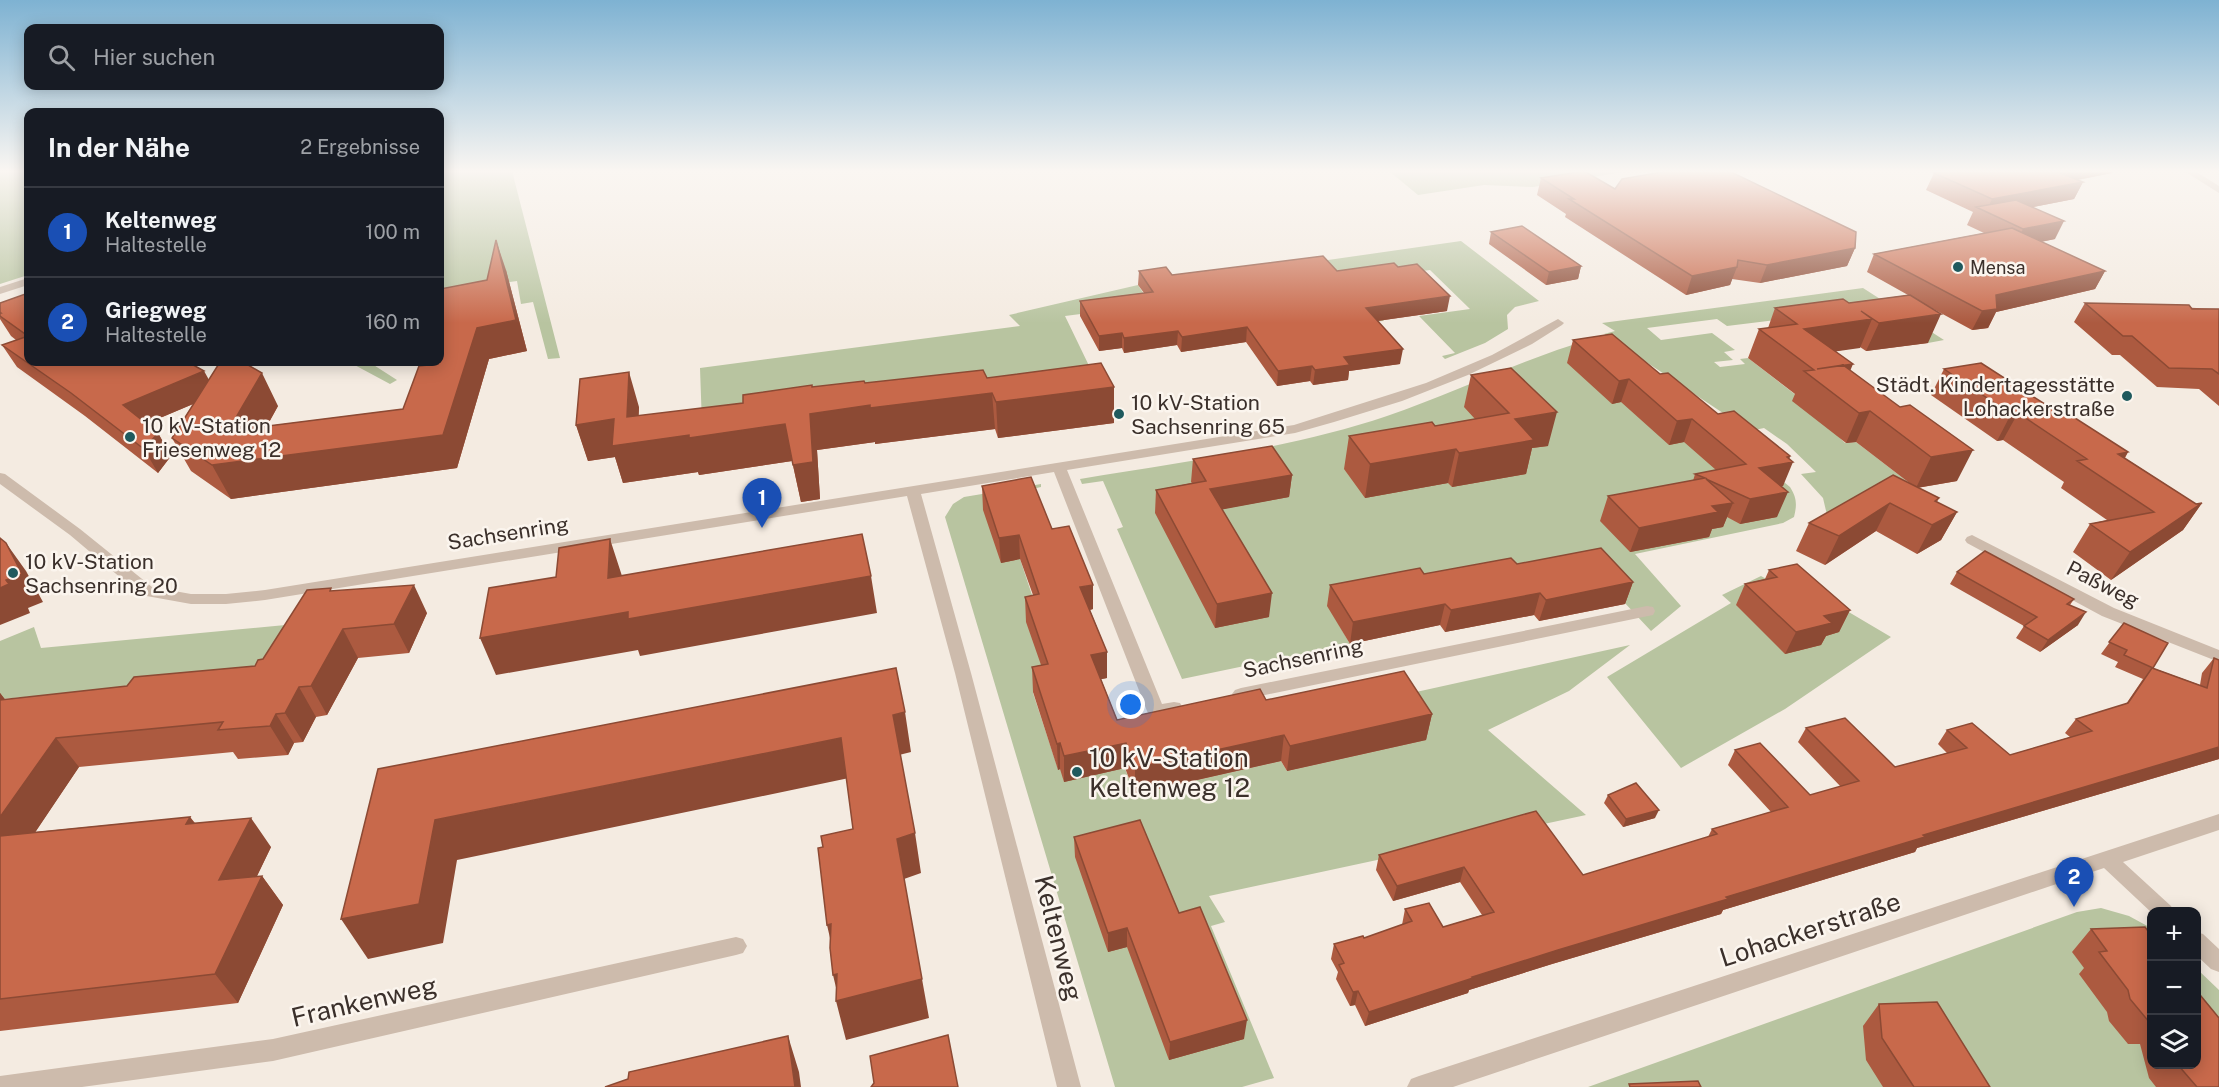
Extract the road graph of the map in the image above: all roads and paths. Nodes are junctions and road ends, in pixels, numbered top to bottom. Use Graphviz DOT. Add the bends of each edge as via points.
graph roads {
  1 [pos="24,282"];
  2 [pos="0,291"];
  3 [pos="1558,323"];
  4 [pos="1059,467"];
  5 [pos="0,477"];
  6 [pos="913,490"];
  7 [pos="1972,540"];
  8 [pos="1647,610"];
  9 [pos="2219,656"];
  10 [pos="1226,697"];
  11 [pos="1191,704"];
  12 [pos="2219,822"];
  13 [pos="2107,859"];
  14 [pos="2159,907"];
  15 [pos="736,946"];
  16 [pos="2201,946"];
  17 [pos="2219,962"];
  18 [pos="0,1087"];
  19 [pos="1069,1087"];
  20 [pos="1419,1087"];
  1 -- 2 [label="street"];
  3 -- 4 [label="street, Sachsenring" via="1515,350 1355,413 1272,434"];
  4 -- 6 [label="street, Sachsenring"];
  4 -- 11 [label="street" via="1156,711"];
  5 -- 6 [label="street, Sachsenring" via="147,591 191,599 265,596"];
  6 -- 19 [label="street, Keltenweg"];
  7 -- 9 [label="street, Paßweg" via="2108,612"];
  8 -- 10 [label="street, Sachsenring"];
  12 -- 13 [label="street, Lohackerstraße"];
  13 -- 14 [label="street"];
  13 -- 20 [label="street, Lohackerstraße"];
  15 -- 18 [label="street, Frankenweg" via="273,1050"];
  16 -- 17 [label="street"];
}
